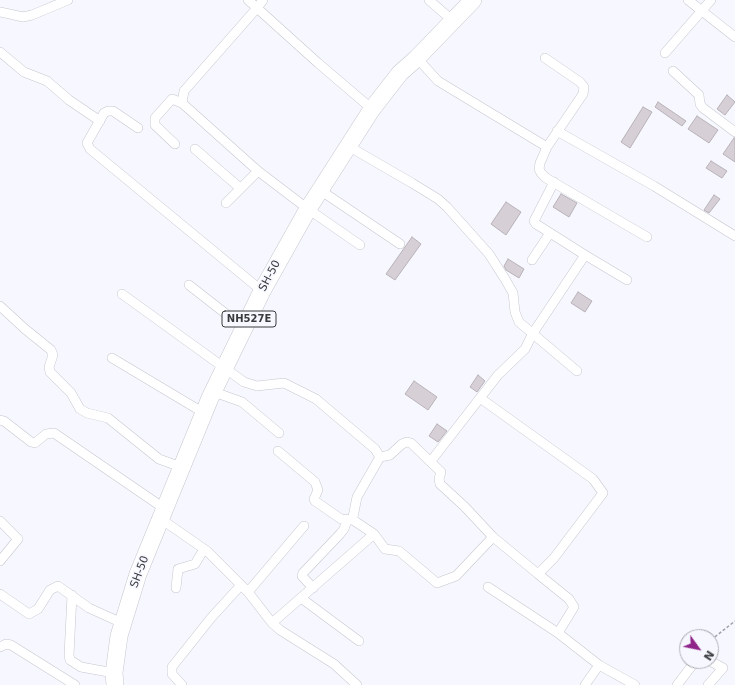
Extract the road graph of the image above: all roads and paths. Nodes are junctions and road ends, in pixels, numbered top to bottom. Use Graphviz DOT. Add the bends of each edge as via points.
graph roads {
  1 [pos="68,0"];
  2 [pos="248,0"];
  3 [pos="263,0"];
  4 [pos="429,0"];
  5 [pos="473,0"];
  6 [pos="688,0"];
  7 [pos="711,0"];
  8 [pos="257,8"];
  9 [pos="703,11"];
  10 [pos="0,12"];
  11 [pos="452,21"];
  12 [pos="735,37"];
  13 [pos="0,52"];
  14 [pos="665,53"];
  15 [pos="417,58"];
  16 [pos="545,58"];
  17 [pos="673,71"];
  18 [pos="182,103"];
  19 [pos="372,109"];
  20 [pos="100,121"];
  21 [pos="138,128"];
  22 [pos="557,131"];
  23 [pos="735,132"];
  24 [pos="175,144"];
  25 [pos="348,146"];
  26 [pos="547,147"];
  27 [pos="195,149"];
  28 [pos="258,171"];
  29 [pos="554,182"];
  30 [pos="240,188"];
  31 [pos="320,190"];
  32 [pos="226,203"];
  33 [pos="308,209"];
  34 [pos="550,233"];
  35 [pos="735,236"];
  36 [pos="647,237"];
  37 [pos="400,244"];
  38 [pos="360,245"];
  39 [pos="585,256"];
  40 [pos="532,260"];
  41 [pos="627,280"];
  42 [pos="190,285"];
  43 [pos="262,291"];
  44 [pos="122,294"];
  45 [pos="0,306"];
  46 [pos="244,328"];
  47 [pos="533,333"];
  48 [pos="112,358"];
  49 [pos="225,370"];
  50 [pos="577,371"];
  51 [pos="214,392"];
  52 [pos="480,398"];
  53 [pos="204,413"];
  54 [pos="0,420"];
  55 [pos="278,433"];
  56 [pos="278,451"];
  57 [pos="380,458"];
  58 [pos="431,461"];
  59 [pos="181,467"];
  60 [pos="163,514"];
  61 [pos="350,520"];
  62 [pos="0,521"];
  63 [pos="304,526"];
  64 [pos="374,534"];
  65 [pos="493,537"];
  66 [pos="204,549"];
  67 [pos="0,562"];
  68 [pos="538,574"];
  69 [pos="176,588"];
  70 [pos="313,588"];
  71 [pos="488,588"];
  72 [pos="244,589"];
  73 [pos="0,594"];
  74 [pos="72,594"];
  75 [pos="301,598"];
  76 [pos="735,621"];
  77 [pos="122,623"];
  78 [pos="272,623"];
  79 [pos="558,633"];
  80 [pos="719,634"];
  81 [pos="359,641"];
  82 [pos="0,647"];
  83 [pos="599,665"];
  84 [pos="719,666"];
  85 [pos="689,669"];
  86 [pos="115,679"];
  87 [pos="75,685"];
  88 [pos="182,685"];
  89 [pos="357,685"];
  90 [pos="585,685"];
  91 [pos="634,685"];
  92 [pos="677,685"];
  93 [pos="708,685"];
  1 -- 10 [label="street" via="32,15"];
  2 -- 8 [label="street"];
  3 -- 8 [label="street"];
  4 -- 11 [label="street"];
  5 -- 11 [label="highway, SH-50 / NH527E"];
  6 -- 9 [label="street"];
  7 -- 9 [label="street"];
  8 -- 18 [label="street" via="184,91"];
  8 -- 19 [label="street"];
  9 -- 12 [label="street"];
  9 -- 14 [label="street"];
  11 -- 15 [label="highway, SH-50 / NH527E"];
  13 -- 20 [label="street" via="24,72 47,81 68,100"];
  15 -- 19 [label="highway, SH-50 / NH527E" via="400,72"];
  15 -- 26 [label="street" via="435,79"];
  16 -- 22 [label="street" via="584,87 583,94"];
  17 -- 23 [label="street" via="699,95 703,108"];
  18 -- 24 [label="street" via="172,99 154,122"];
  18 -- 28 [label="street"];
  19 -- 25 [label="highway, SH-50 / NH527E"];
  20 -- 21 [label="street" via="104,113 113,111"];
  20 -- 43 [label="street" via="89,138 87,144 90,149"];
  22 -- 26 [label="street"];
  22 -- 35 [label="street"];
  25 -- 31 [label="highway, SH-50 / NH527E"];
  25 -- 47 [label="street" via="438,199 447,207 489,254 513,293 519,322"];
  26 -- 29 [label="street" via="539,169 546,178"];
  27 -- 30 [label="street"];
  28 -- 30 [label="street"];
  28 -- 33 [label="street"];
  29 -- 34 [label="street" via="534,220"];
  29 -- 36 [label="street"];
  30 -- 32 [label="street"];
  31 -- 33 [label="highway, SH-50 / NH527E"];
  31 -- 37 [label="street"];
  33 -- 38 [label="street"];
  33 -- 43 [label="highway, SH-50 / NH527E"];
  34 -- 39 [label="street"];
  34 -- 40 [label="street"];
  39 -- 41 [label="street"];
  39 -- 47 [label="street"];
  42 -- 46 [label="street"];
  43 -- 46 [label="highway, SH-50 / NH527E"];
  44 -- 49 [label="street"];
  45 -- 59 [label="street" via="51,350 53,355 50,372 71,393 80,408 88,413 108,418 159,459"];
  46 -- 49 [label="highway, SH-50 / NH527E"];
  47 -- 50 [label="street"];
  47 -- 52 [label="street" via="525,349 498,375"];
  48 -- 53 [label="street"];
  49 -- 51 [label="highway, SH-50 / NH527E"];
  49 -- 57 [label="street" via="250,385 284,383 316,399 375,449"];
  51 -- 53 [label="highway, SH-50 / NH527E"];
  51 -- 55 [label="street" via="242,402"];
  52 -- 58 [label="street"];
  52 -- 68 [label="street" via="593,479 603,493 554,558"];
  53 -- 59 [label="highway, SH-50 / NH527E"];
  54 -- 60 [label="street" via="35,443 46,434 54,433"];
  56 -- 61 [label="street" via="314,482 318,490 315,501 338,518"];
  57 -- 58 [label="street" via="390,455 407,442"];
  57 -- 61 [label="street" via="357,497"];
  58 -- 65 [label="street" via="441,472 440,484"];
  59 -- 60 [label="highway, SH-50 / NH527E"];
  60 -- 66 [label="street"];
  60 -- 77 [label="highway, SH-50 / NH527E" via="138,574"];
  61 -- 64 [label="street"];
  61 -- 70 [label="street" via="303,573 302,576"];
  62 -- 67 [label="street" via="18,539"];
  63 -- 72 [label="street"];
  64 -- 65 [label="street" via="385,549 399,551 438,583 456,576"];
  64 -- 70 [label="street"];
  65 -- 68 [label="street"];
  66 -- 69 [label="street" via="195,564 178,569"];
  66 -- 72 [label="street"];
  68 -- 79 [label="street" via="569,599 574,607"];
  70 -- 75 [label="street"];
  71 -- 79 [label="street"];
  72 -- 78 [label="street"];
  72 -- 88 [label="street" via="211,618 172,667 172,674"];
  73 -- 74 [label="street" via="29,614 38,608 54,587 63,588"];
  74 -- 77 [label="street" via="89,608"];
  74 -- 86 [label="street" via="70,660 81,667"];
  75 -- 78 [label="street"];
  75 -- 81 [label="street"];
  76 -- 80 [label="path"];
  77 -- 86 [label="highway, SH-50 / NH527E"];
  78 -- 89 [label="street" via="334,664"];
  79 -- 83 [label="street"];
  82 -- 87 [label="street" via="11,645"];
  83 -- 90 [label="street"];
  83 -- 91 [label="street"];
  84 -- 93 [label="street" via="723,668"];
  85 -- 92 [label="street"];
}
